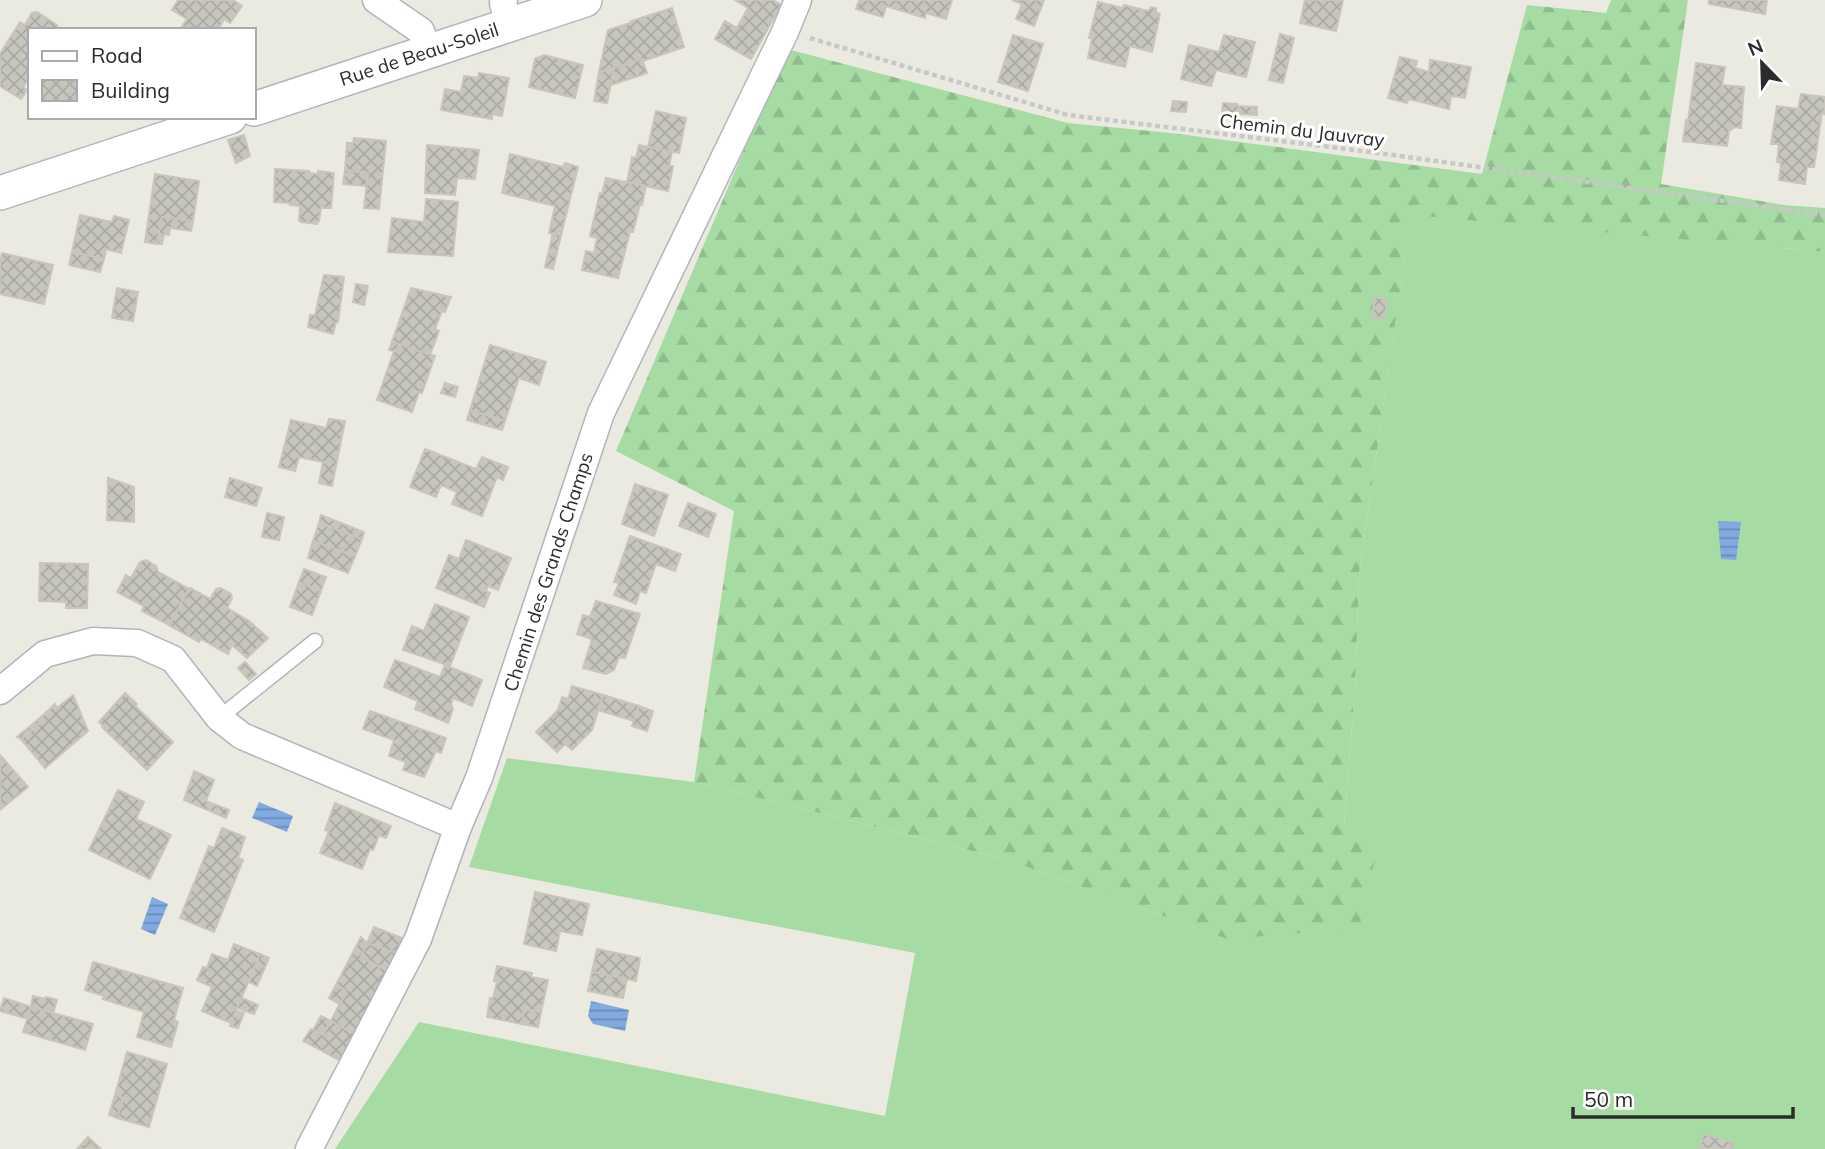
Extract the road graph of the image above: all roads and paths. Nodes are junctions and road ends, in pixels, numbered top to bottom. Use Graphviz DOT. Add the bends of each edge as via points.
graph roads {
  1 [pos="376,0"];
  2 [pos="585,0"];
  3 [pos="798,0"];
  4 [pos="506,12"];
  5 [pos="785,32"];
  6 [pos="428,51"];
  7 [pos="256,108"];
  8 [pos="224,119"];
  9 [pos="0,193"];
  10 [pos="1825,215"];
  11 [pos="315,641"];
  12 [pos="0,691"];
  13 [pos="219,718"];
  14 [pos="458,827"];
  15 [pos="309,1149"];
  1 -- 6 [label="street" via="421,31"];
  2 -- 4 [label="street, Rue de Beau-Soleil"];
  3 -- 5 [label="street, Chemin des Grands Champs"];
  4 -- 6 [label="street, Rue de Beau-Soleil"];
  5 -- 10 [label="path, Chemin du Jauvray" via="1068,115"];
  5 -- 14 [label="street, Chemin des Grands Champs" via="601,414 479,778"];
  6 -- 7 [label="street, Rue de Beau-Soleil"];
  8 -- 9 [label="street"];
  11 -- 13 [label="lane"];
  12 -- 13 [label="street" via="45,654 93,641 137,643 173,659"];
  13 -- 14 [label="street" via="242,736"];
  14 -- 15 [label="street, Chemin des Grands Champs" via="418,939"];
}
